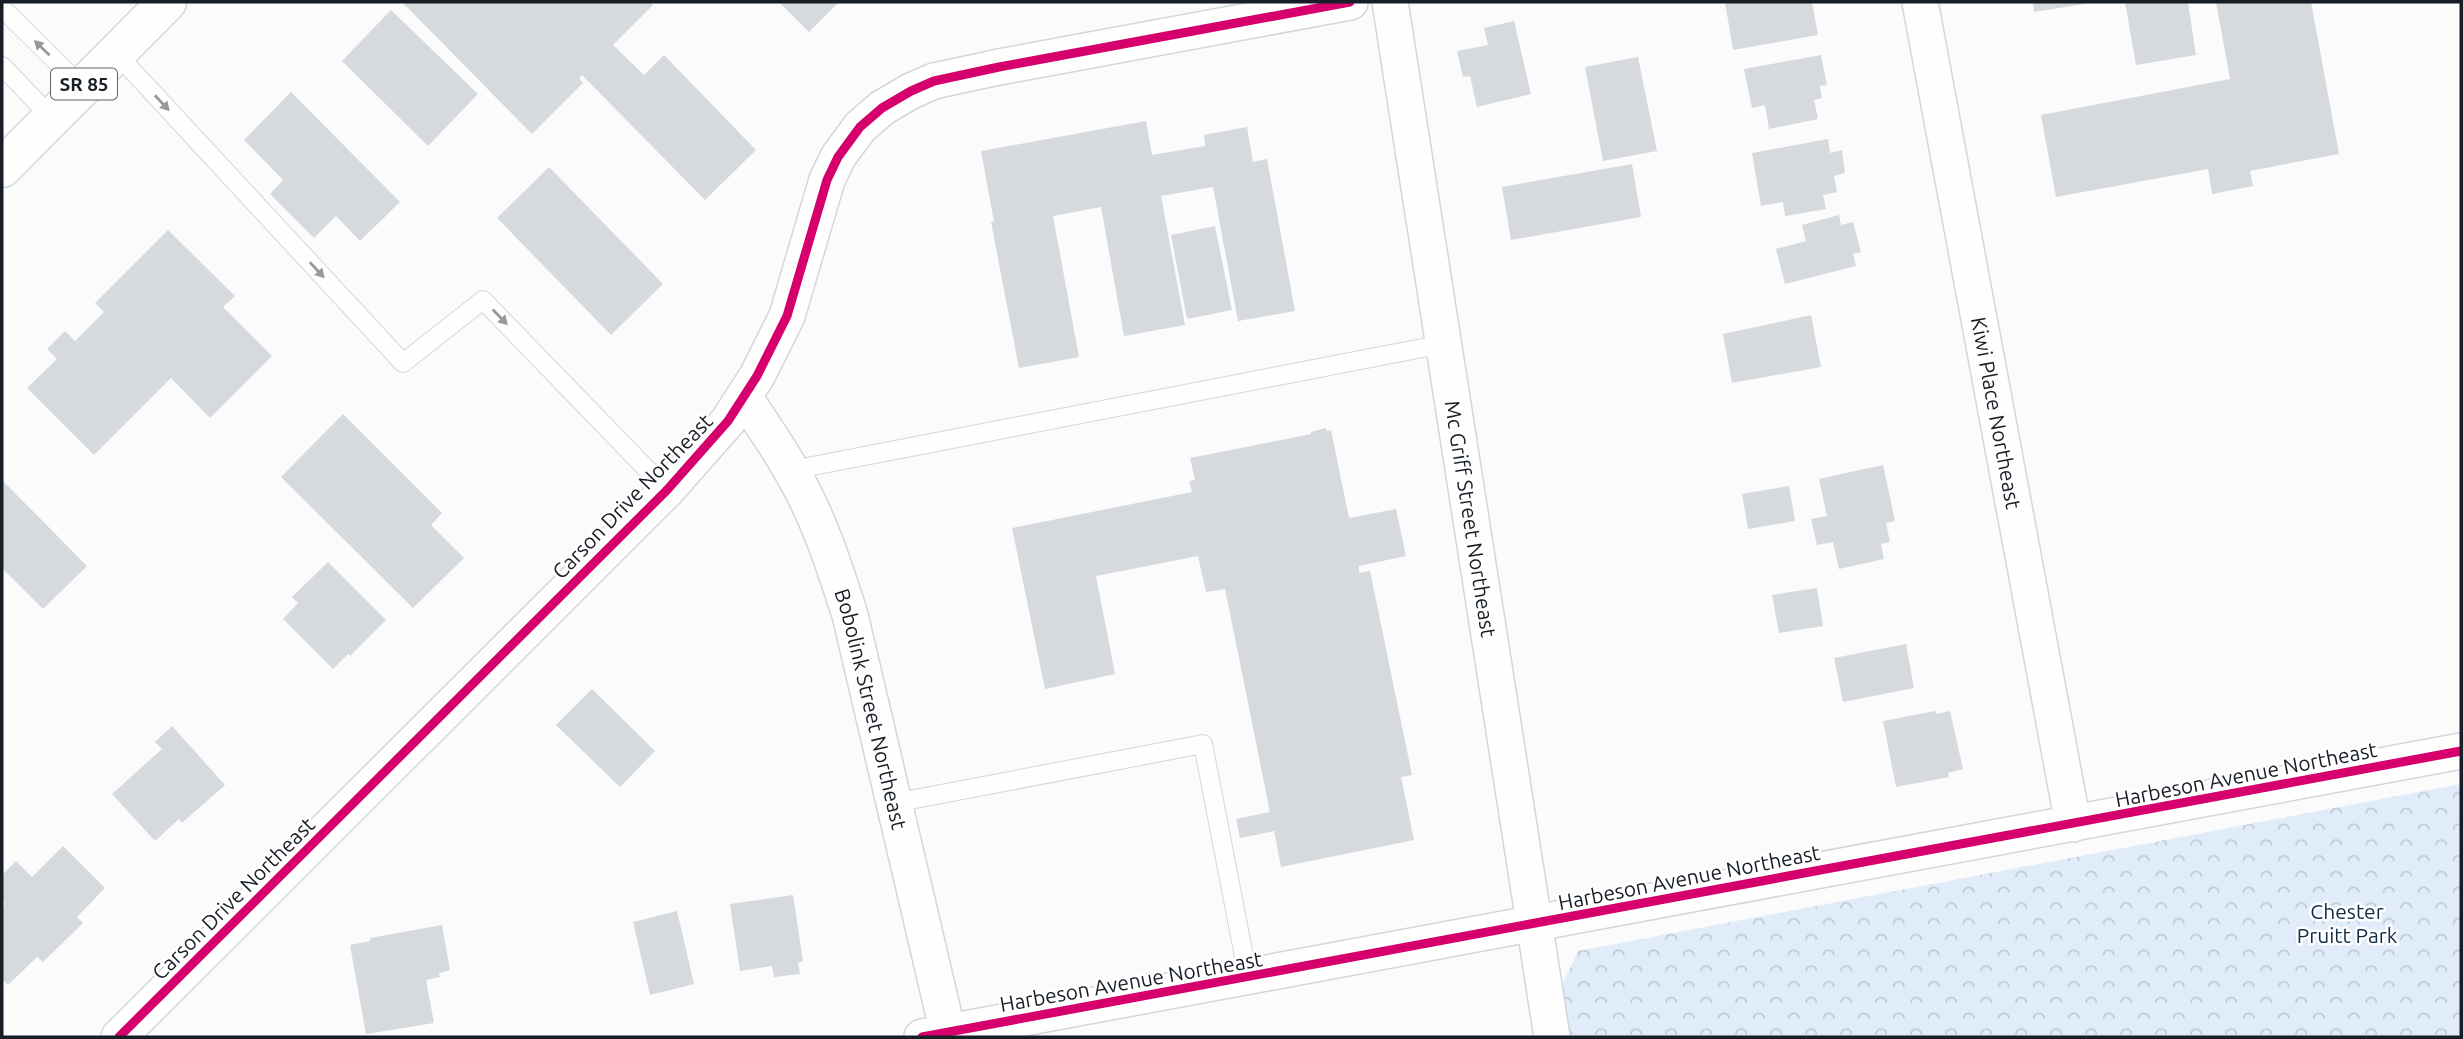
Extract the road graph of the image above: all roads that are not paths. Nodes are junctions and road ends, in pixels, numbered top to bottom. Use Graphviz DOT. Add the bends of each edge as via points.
graph roads {
  1 [pos="167,2"];
  2 [pos="1350,2"];
  3 [pos="1390,2"];
  4 [pos="1920,2"];
  5 [pos="2,8"];
  6 [pos="116,53"];
  7 [pos="2,66"];
  8 [pos="82,87"];
  9 [pos="52,118"];
  10 [pos="2,168"];
  11 [pos="1443,344"];
  12 [pos="744,397"];
  13 [pos="792,470"];
  14 [pos="667,490"];
  15 [pos="2461,751"];
  16 [pos="894,803"];
  17 [pos="2073,824"];
  18 [pos="1533,924"];
  19 [pos="1248,977"];
  20 [pos="940,1036"];
  21 [pos="119,1037"];
  22 [pos="1552,1037"];
  1 -- 6 [label="highway, SR 85"];
  2 -- 12 [label="street, Carson Drive Northeast" via="986,69 934,81 883,108 860,127 838,157 787,316"];
  3 -- 11 [label="street, Mc Griff Street Northeast"];
  4 -- 17 [label="street, Kiwi Place Northeast"];
  8 -- 5 [label="lane, one-way"];
  6 -- 8 [label="highway, SR 85"];
  6 -- 14 [label="lane, one-way" via="403,363 483,300"];
  7 -- 9 [label="lane"];
  8 -- 9 [label="highway, SR 85"];
  9 -- 10 [label="highway, SR 85"];
  11 -- 13 [label="lane"];
  11 -- 18 [label="street, Mc Griff Street Northeast"];
  12 -- 13 [label="street, Bobolink Street Northeast"];
  12 -- 14 [label="street, Carson Drive Northeast"];
  13 -- 16 [label="street, Bobolink Street Northeast" via="830,554 850,615"];
  14 -- 21 [label="street, Carson Drive Northeast"];
  15 -- 17 [label="street, Harbeson Avenue Northeast"];
  16 -- 19 [label="lane" via="1203,744"];
  16 -- 20 [label="street, Bobolink Street Northeast"];
  17 -- 18 [label="street, Harbeson Avenue Northeast"];
  18 -- 19 [label="street, Harbeson Avenue Northeast"];
  18 -- 22 [label="street, Mc Griff Street Northeast"];
  19 -- 20 [label="street, Harbeson Avenue Northeast"];
}
